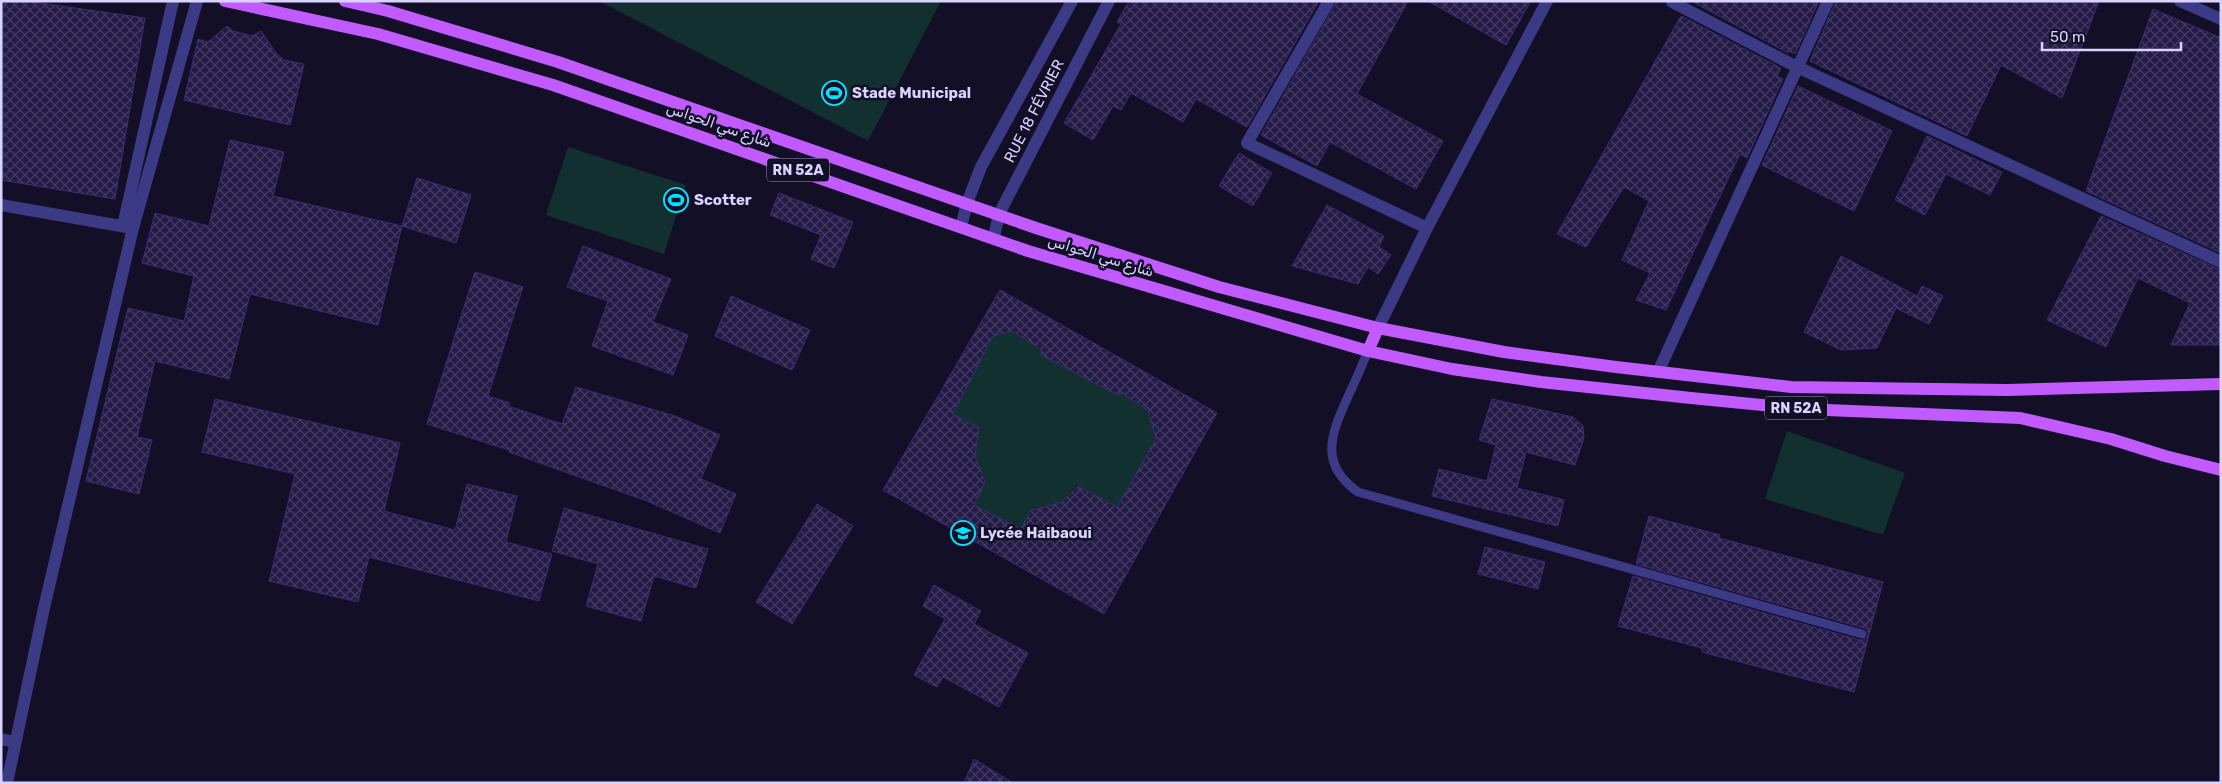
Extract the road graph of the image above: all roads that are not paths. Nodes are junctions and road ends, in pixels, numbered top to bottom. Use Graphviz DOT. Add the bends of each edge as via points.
graph roads {
  1 [pos="173,1"];
  2 [pos="197,1"];
  3 [pos="225,1"];
  4 [pos="344,1"];
  5 [pos="1072,1"];
  6 [pos="1109,1"];
  7 [pos="1329,1"];
  8 [pos="1547,1"];
  9 [pos="1828,1"];
  10 [pos="2180,1"];
  11 [pos="1672,2"];
  12 [pos="2221,19"];
  13 [pos="1797,67"];
  14 [pos="967,203"];
  15 [pos="1,205"];
  16 [pos="999,214"];
  17 [pos="961,226"];
  18 [pos="128,227"];
  19 [pos="1427,228"];
  20 [pos="994,237"];
  21 [pos="2221,262"];
  22 [pos="1378,328"];
  23 [pos="1368,351"];
  24 [pos="1658,372"];
  25 [pos="2221,384"];
  26 [pos="2221,470"];
  27 [pos="1862,634"];
  28 [pos="1,739"];
  29 [pos="16,742"];
  30 [pos="7,783"];
  1 -- 18 [label="street"];
  2 -- 18 [label="street"];
  3 -- 17 [label="main road, شارع سي الحواس / RN 52A" via="378,34 553,86"];
  4 -- 14 [label="main road, شارع سي الحواس / RN 52A" via="558,62"];
  5 -- 14 [label="street, RUE 18 FÉVRIER" via="981,167"];
  6 -- 16 [label="street, RUE 18 FÉVRIER"];
  7 -- 19 [label="street" via="1247,142"];
  8 -- 19 [label="street"];
  9 -- 13 [label="street"];
  10 -- 12 [label="street"];
  11 -- 13 [label="street"];
  13 -- 21 [label="street"];
  13 -- 24 [label="street"];
  14 -- 16 [label="main road, شارع سي الحواس / RN 52A"];
  14 -- 17 [label="street, RUE 18 FÉVRIER"];
  15 -- 18 [label="street"];
  16 -- 20 [label="street, RUE 18 FÉVRIER"];
  16 -- 22 [label="main road, شارع سي الحواس / RN 52A" via="1219,288"];
  17 -- 20 [label="main road, شارع سي الحواس / RN 52A"];
  18 -- 29 [label="street"];
  19 -- 22 [label="street"];
  20 -- 23 [label="main road, شارع سي الحواس / RN 52A" via="1093,271"];
  22 -- 23 [label="main road"];
  22 -- 24 [label="main road, RN 52A" via="1504,352"];
  23 -- 26 [label="main road, RN 52A" via="1492,375 1691,398 1803,409 2020,418 2112,438"];
  23 -- 27 [label="lane" via="1336,423 1331,445 1341,477 1358,492"];
  24 -- 25 [label="main road, RN 52A" via="1791,387 2008,390"];
  28 -- 29 [label="street"];
  29 -- 30 [label="street"];
}
